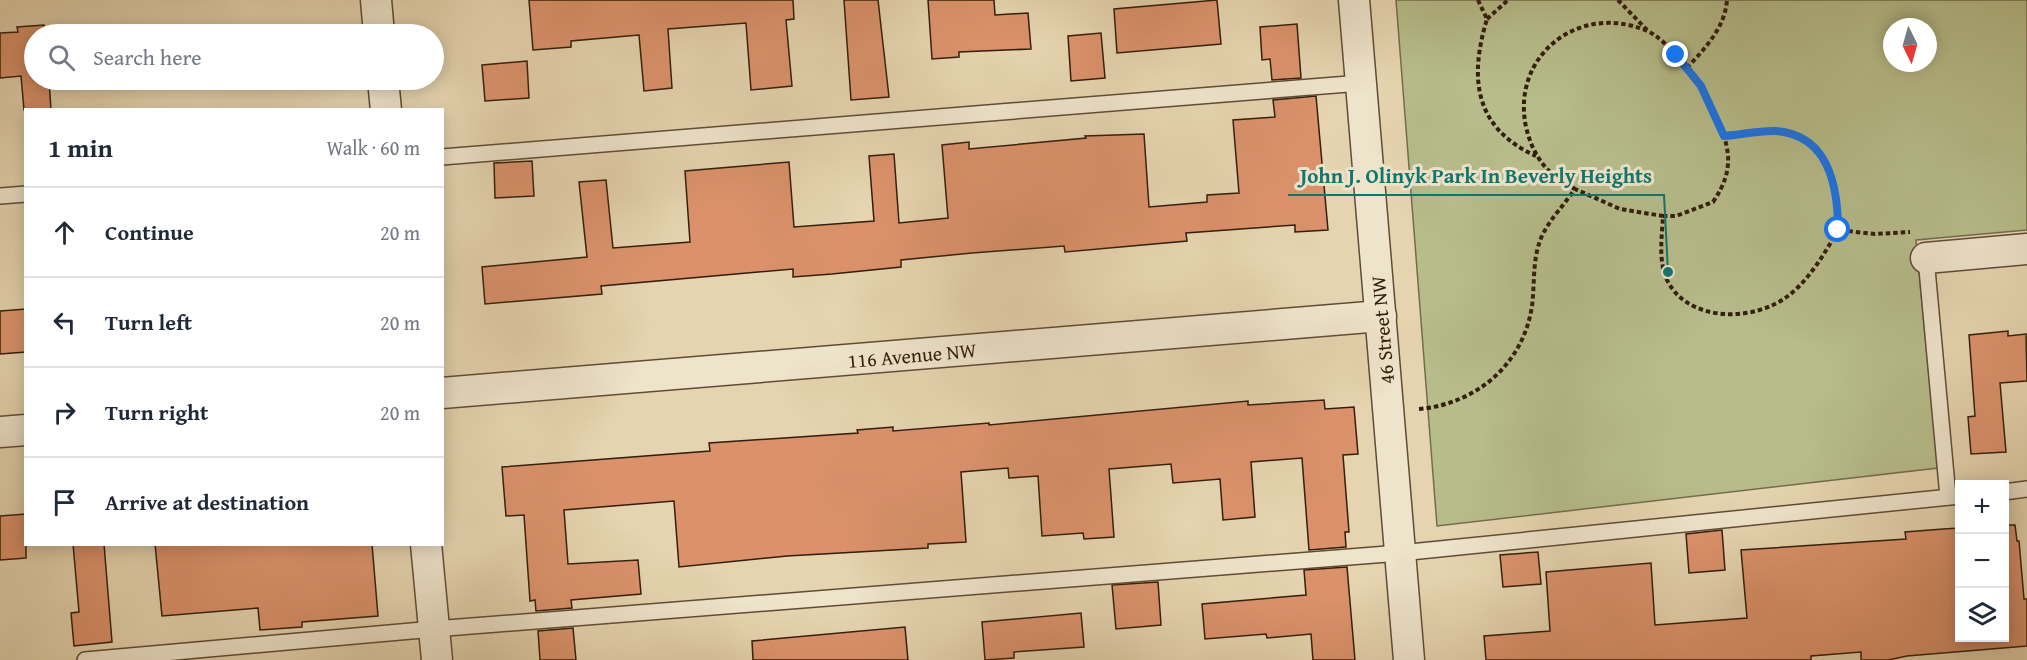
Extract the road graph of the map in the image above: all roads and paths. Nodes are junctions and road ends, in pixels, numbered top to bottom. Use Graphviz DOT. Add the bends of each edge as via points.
graph roads {
  1 [pos="376,0"];
  2 [pos="1354,0"];
  3 [pos="1478,0"];
  4 [pos="1508,0"];
  5 [pos="1618,0"];
  6 [pos="1727,0"];
  7 [pos="1487,19"];
  8 [pos="378,24"];
  9 [pos="1647,30"];
  10 [pos="1687,68"];
  11 [pos="1361,83"];
  12 [pos="384,90"];
  13 [pos="386,108"];
  14 [pos="1724,136"];
  15 [pos="444,157"];
  16 [pos="1538,157"];
  17 [pos="1575,189"];
  18 [pos="24,194"];
  19 [pos="0,196"];
  20 [pos="1663,216"];
  21 [pos="1838,230"];
  22 [pos="2027,249"];
  23 [pos="1926,258"];
  24 [pos="1381,316"];
  25 [pos="444,393"];
  26 [pos="1389,411"];
  27 [pos="24,429"];
  28 [pos="0,432"];
  29 [pos="2027,489"];
  30 [pos="2009,491"];
  31 [pos="1954,497"];
  32 [pos="426,546"];
  33 [pos="1400,553"];
  34 [pos="434,629"];
  35 [pos="85,660"];
  36 [pos="437,660"];
  37 [pos="1409,660"];
  1 -- 8 [label="street"];
  2 -- 11 [label="street, 46 Street NW"];
  3 -- 7 [label="path"];
  4 -- 7 [label="path"];
  5 -- 9 [label="path"];
  6 -- 10 [label="path" via="1722,22"];
  7 -- 16 [label="path" via="1480,41 1479,98 1502,134"];
  9 -- 10 [label="path"];
  9 -- 16 [label="path" via="1598,23 1564,35 1541,53 1522,99 1528,138"];
  10 -- 14 [label="path" via="1701,86"];
  11 -- 15 [label="lane"];
  11 -- 24 [label="street, 46 Street NW"];
  12 -- 13 [label="street"];
  14 -- 20 [label="path" via="1728,174 1713,202 1676,216"];
  14 -- 21 [label="path" via="1790,133 1817,148 1834,179"];
  16 -- 17 [label="path" via="1550,172"];
  17 -- 20 [label="path" via="1620,209"];
  17 -- 26 [label="path" via="1541,237 1533,271 1528,328 1500,373 1471,396 1451,404"];
  18 -- 19 [label="lane"];
  20 -- 21 [label="path" via="1666,278 1677,296 1696,308 1717,314 1768,307 1788,296 1826,252"];
  21 -- 23 [label="path" via="1875,234 1909,231"];
  22 -- 23 [label="street"];
  23 -- 31 [label="lane"];
  24 -- 25 [label="street, 116 Avenue NW"];
  24 -- 26 [label="street, 46 Street NW"];
  26 -- 33 [label="street, 46 Street NW"];
  27 -- 28 [label="street"];
  29 -- 30 [label="lane"];
  31 -- 33 [label="lane"];
  32 -- 34 [label="street"];
  33 -- 34 [label="lane"];
  33 -- 37 [label="street, 46 Street NW"];
  34 -- 35 [label="lane"];
  34 -- 36 [label="street"];
}
